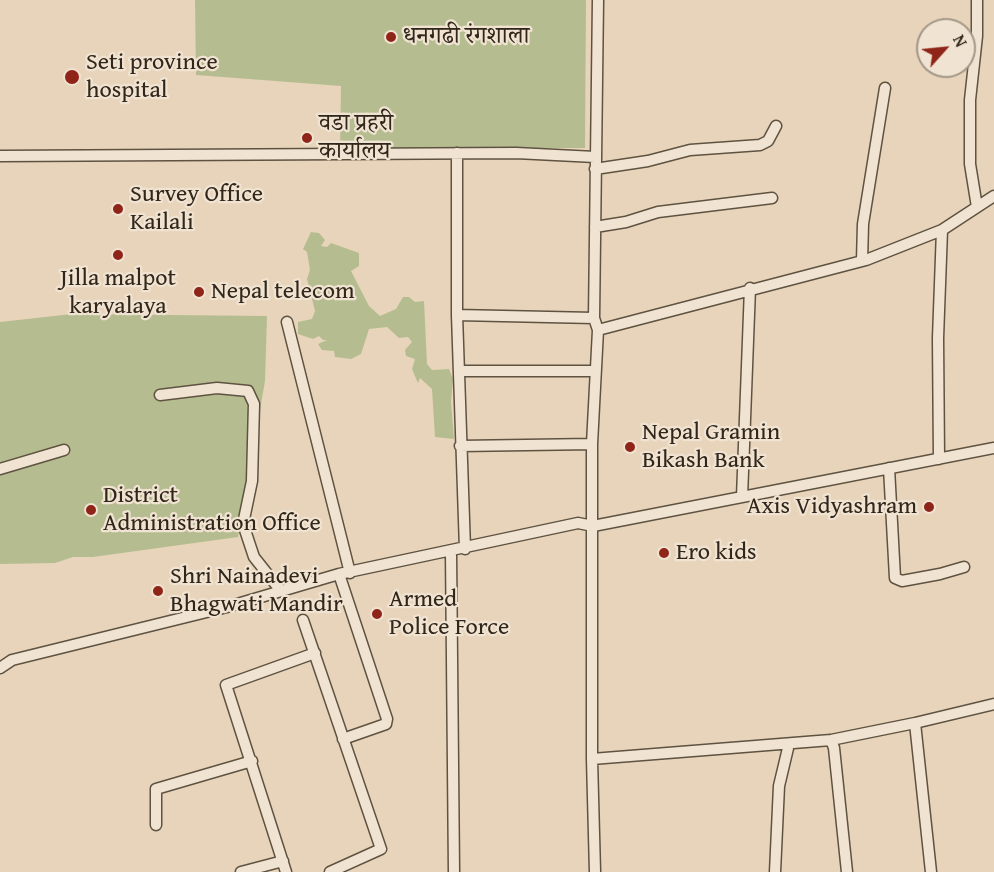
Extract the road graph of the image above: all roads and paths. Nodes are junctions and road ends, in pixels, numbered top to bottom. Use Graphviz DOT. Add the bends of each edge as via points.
graph roads {
  1 [pos="598,0"];
  2 [pos="977,0"];
  3 [pos="885,87"];
  4 [pos="776,126"];
  5 [pos="457,153"];
  6 [pos="0,156"];
  7 [pos="595,157"];
  8 [pos="595,169"];
  9 [pos="994,195"];
  10 [pos="772,198"];
  11 [pos="977,207"];
  12 [pos="595,227"];
  13 [pos="942,230"];
  14 [pos="862,261"];
  15 [pos="750,288"];
  16 [pos="457,315"];
  17 [pos="594,318"];
  18 [pos="287,322"];
  19 [pos="598,330"];
  20 [pos="460,370"];
  21 [pos="594,370"];
  22 [pos="160,395"];
  23 [pos="592,444"];
  24 [pos="460,446"];
  25 [pos="994,448"];
  26 [pos="64,450"];
  27 [pos="939,459"];
  28 [pos="889,468"];
  29 [pos="0,469"];
  30 [pos="742,497"];
  31 [pos="593,526"];
  32 [pos="465,549"];
  33 [pos="451,552"];
  34 [pos="964,567"];
  35 [pos="344,574"];
  36 [pos="281,591"];
  37 [pos="303,620"];
  38 [pos="315,653"];
  39 [pos="0,668"];
  40 [pos="994,704"];
  41 [pos="915,723"];
  42 [pos="343,739"];
  43 [pos="831,740"];
  44 [pos="789,744"];
  45 [pos="592,759"];
  46 [pos="252,762"];
  47 [pos="156,825"];
  48 [pos="285,867"];
  49 [pos="240,872"];
  50 [pos="330,872"];
  51 [pos="454,872"];
  52 [pos="596,872"];
  53 [pos="775,872"];
  54 [pos="847,872"];
  55 [pos="931,872"];
  1 -- 7 [label="street"];
  2 -- 11 [label="street" via="970,164"];
  3 -- 14 [label="street" via="863,224"];
  4 -- 8 [label="street" via="768,141 760,145 690,150"];
  5 -- 6 [label="street"];
  5 -- 7 [label="street"];
  5 -- 16 [label="street"];
  7 -- 8 [label="street"];
  8 -- 12 [label="street"];
  9 -- 11 [label="street"];
  10 -- 12 [label="street" via="669,210"];
  11 -- 13 [label="street"];
  12 -- 17 [label="street"];
  13 -- 14 [label="street"];
  13 -- 27 [label="street"];
  14 -- 15 [label="street"];
  15 -- 19 [label="street"];
  15 -- 30 [label="street"];
  16 -- 17 [label="street"];
  16 -- 20 [label="street"];
  17 -- 19 [label="street"];
  18 -- 35 [label="street"];
  19 -- 21 [label="street"];
  20 -- 21 [label="street"];
  20 -- 24 [label="street"];
  21 -- 23 [label="street"];
  22 -- 36 [label="street" via="217,388 248,391 254,404 252,481 243,524 254,557"];
  23 -- 24 [label="street"];
  23 -- 31 [label="street"];
  24 -- 32 [label="street"];
  25 -- 27 [label="street"];
  26 -- 29 [label="street"];
  27 -- 28 [label="street"];
  28 -- 30 [label="street"];
  28 -- 34 [label="street" via="895,578 902,581"];
  30 -- 31 [label="street"];
  31 -- 32 [label="street" via="578,523"];
  31 -- 45 [label="street"];
  32 -- 33 [label="street"];
  33 -- 35 [label="street"];
  33 -- 51 [label="street"];
  35 -- 36 [label="street"];
  35 -- 42 [label="street" via="387,719 386,724"];
  36 -- 39 [label="street" via="12,660"];
  37 -- 38 [label="street"];
  38 -- 42 [label="street"];
  38 -- 46 [label="street" via="226,685"];
  40 -- 41 [label="street"];
  41 -- 43 [label="street"];
  41 -- 55 [label="street"];
  42 -- 50 [label="street" via="381,849"];
  43 -- 44 [label="street"];
  43 -- 54 [label="street"];
  44 -- 45 [label="street"];
  44 -- 53 [label="street" via="779,786"];
  45 -- 52 [label="street"];
  46 -- 47 [label="street" via="156,789"];
  46 -- 48 [label="street"];
  48 -- 49 [label="street"];
}
